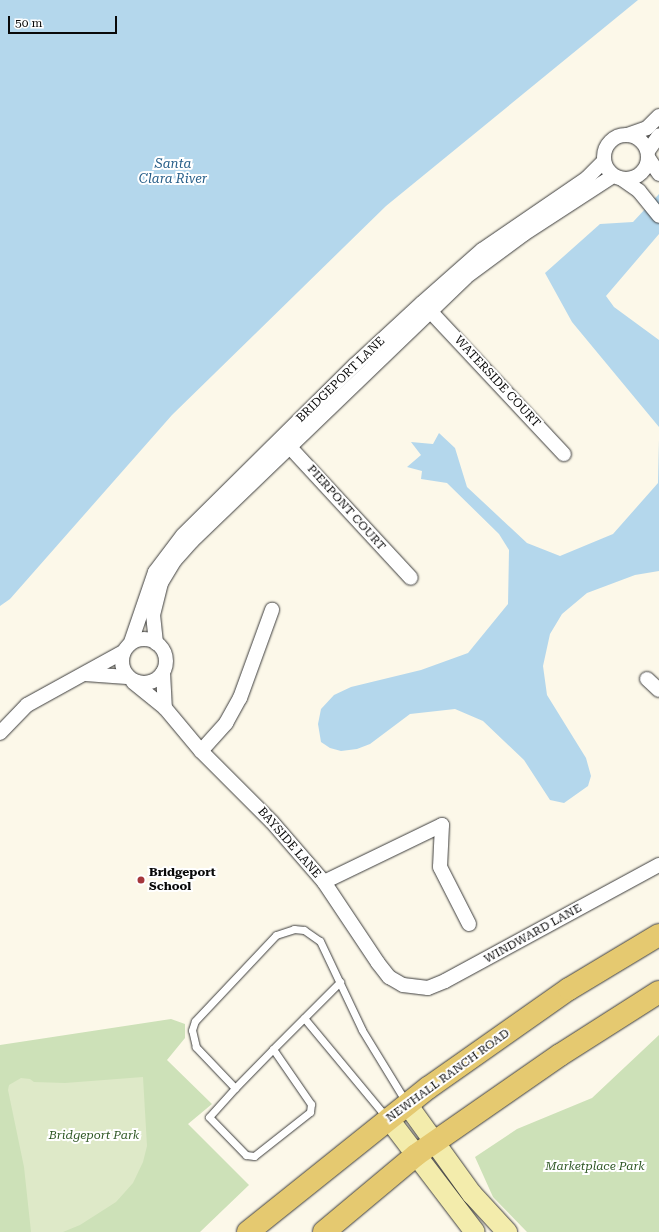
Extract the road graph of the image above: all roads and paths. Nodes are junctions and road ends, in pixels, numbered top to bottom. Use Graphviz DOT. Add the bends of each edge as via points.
graph roads {
  1 [pos="659,116"];
  2 [pos="626,135"];
  3 [pos="659,135"];
  4 [pos="648,155"];
  5 [pos="604,161"];
  6 [pos="659,174"];
  7 [pos="618,178"];
  8 [pos="659,216"];
  9 [pos="430,311"];
  10 [pos="286,443"];
  11 [pos="564,454"];
  12 [pos="410,578"];
  13 [pos="272,610"];
  14 [pos="156,643"];
  15 [pos="127,647"];
  16 [pos="163,672"];
  17 [pos="85,674"];
  18 [pos="130,679"];
  19 [pos="647,679"];
  20 [pos="659,690"];
  21 [pos="165,708"];
  22 [pos="0,733"];
  23 [pos="201,750"];
  24 [pos="659,865"];
  25 [pos="324,882"];
  26 [pos="469,924"];
  27 [pos="659,935"];
  28 [pos="340,982"];
  29 [pos="403,986"];
  30 [pos="659,992"];
  31 [pos="304,1018"];
  32 [pos="273,1049"];
  33 [pos="235,1088"];
  34 [pos="407,1104"];
  35 [pos="388,1118"];
  36 [pos="435,1142"];
  37 [pos="416,1155"];
  38 [pos="248,1232"];
  39 [pos="324,1232"];
  40 [pos="476,1232"];
  41 [pos="507,1232"];
  1 -- 2 [label="street, BRIDGEPORT LANE" via="647,128"];
  2 -- 4 [label="street" via="640,139"];
  2 -- 5 [label="street, BRIDGEPORT LANE" via="619,136 607,146"];
  3 -- 4 [label="street, BRIDGEPORT LANE"];
  4 -- 6 [label="street"];
  4 -- 7 [label="street, BRIDGEPORT LANE" via="647,166 637,177"];
  5 -- 7 [label="street"];
  5 -- 10 [label="street, BRIDGEPORT LANE" via="587,178 482,250 355,364"];
  7 -- 8 [label="street" via="643,197"];
  7 -- 9 [label="street, BRIDGEPORT LANE" via="524,234 466,277"];
  9 -- 10 [label="street, BRIDGEPORT LANE"];
  9 -- 11 [label="street, WATERSIDE COURT"];
  10 -- 12 [label="street, PIERPONT COURT"];
  10 -- 14 [label="street, BRIDGEPORT LANE" via="174,560 161,583 153,615"];
  10 -- 15 [label="street, BRIDGEPORT LANE" via="170,549 157,567"];
  13 -- 23 [label="street" via="240,698 226,723"];
  14 -- 15 [label="street" via="144,639"];
  14 -- 16 [label="street" via="166,659"];
  15 -- 17 [label="street"];
  15 -- 18 [label="street" via="121,665"];
  16 -- 18 [label="street" via="147,684"];
  16 -- 21 [label="street"];
  17 -- 18 [label="street"];
  17 -- 22 [label="street" via="26,705"];
  18 -- 21 [label="street, BAYSIDE LANE"];
  19 -- 20 [label="street"];
  21 -- 23 [label="street, BAYSIDE LANE"];
  23 -- 25 [label="street, BAYSIDE LANE" via="272,822"];
  24 -- 29 [label="street, WINDWARD LANE" via="445,981 428,988"];
  25 -- 26 [label="street" via="442,825 440,867"];
  25 -- 29 [label="street, BAYSIDE LANE" via="378,963 389,977"];
  27 -- 34 [label="main road, NEWHALL RANCH ROAD" via="569,989"];
  28 -- 31 [label="lane"];
  28 -- 33 [label="lane" via="320,941 313,934 294,929 276,935 200,1014 192,1030 196,1047"];
  28 -- 34 [label="lane" via="362,1030"];
  30 -- 36 [label="main road" via="560,1055"];
  31 -- 32 [label="lane"];
  31 -- 35 [label="lane"];
  32 -- 33 [label="lane"];
  32 -- 33 [label="lane" via="311,1104 310,1112 254,1156 246,1155 209,1116"];
  34 -- 35 [label="main road, NEWHALL RANCH ROAD"];
  34 -- 36 [label="street"];
  35 -- 37 [label="street"];
  35 -- 38 [label="main road, NEWHALL RANCH ROAD"];
  36 -- 37 [label="main road"];
  36 -- 41 [label="street" via="472,1194"];
  37 -- 39 [label="main road"];
  37 -- 40 [label="street"];
}
